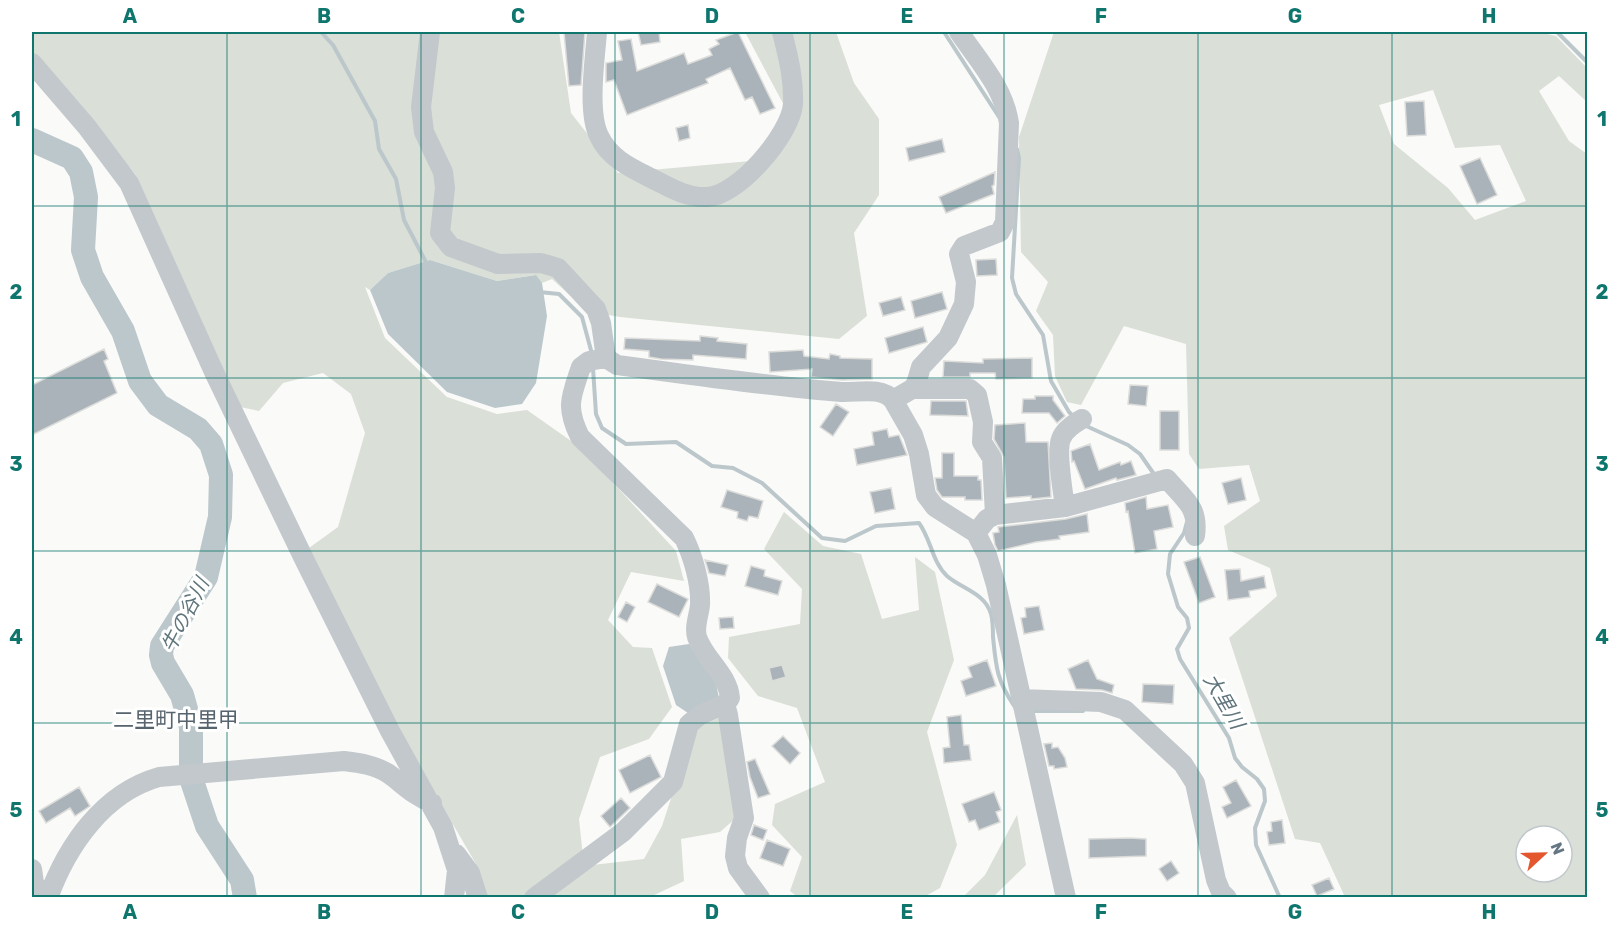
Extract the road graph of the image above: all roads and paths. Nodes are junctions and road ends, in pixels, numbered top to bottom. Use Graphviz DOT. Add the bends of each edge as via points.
graph roads {
  1 [pos="430,32"];
  2 [pos="597,32"];
  3 [pos="782,32"];
  4 [pos="959,32"];
  5 [pos="32,63"];
  6 [pos="598,359"];
  7 [pos="912,389"];
  8 [pos="893,400"];
  9 [pos="1077,421"];
  10 [pos="1065,507"];
  11 [pos="995,515"];
  12 [pos="976,533"];
  13 [pos="1195,536"];
  14 [pos="725,705"];
  15 [pos="1023,708"];
  16 [pos="432,803"];
  17 [pos="452,850"];
  18 [pos="32,869"];
  19 [pos="42,897"];
  20 [pos="48,897"];
  21 [pos="454,897"];
  22 [pos="478,897"];
  23 [pos="534,897"];
  24 [pos="760,897"];
  25 [pos="1066,897"];
  26 [pos="1227,897"];
  1 -- 6 [label="street" via="421,106 424,132 443,172 440,233 451,247 498,264 541,262 558,268 596,309 601,323"];
  2 -- 3 [label="street" via="594,118 598,136 610,154 690,197 709,198 726,191 754,169 782,132 793,106 792,70"];
  4 -- 7 [label="street" via="1007,108 1005,222 1000,232 964,246 959,254 966,282 964,304 948,338 921,367"];
  5 -- 16 [label="street" via="129,183 304,559 390,730"];
  6 -- 8 [label="street" via="617,365 779,387 879,392"];
  6 -- 14 [label="street" via="580,367 570,402 573,421 580,436 684,538 693,556 700,603 696,633 729,688 730,698"];
  7 -- 8 [label="street"];
  7 -- 11 [label="street" via="970,389 977,395 983,422 982,442 992,458"];
  8 -- 12 [label="street" via="920,454 926,495 934,507"];
  9 -- 10 [label="street" via="1060,439"];
  10 -- 11 [label="street"];
  10 -- 13 [label="street" via="1161,481 1193,509 1197,520"];
  11 -- 12 [label="street"];
  12 -- 15 [label="street" via="996,585"];
  14 -- 23 [label="street" via="689,724 673,782 623,832"];
  14 -- 24 [label="street" via="744,818 735,856 738,868"];
  15 -- 25 [label="street"];
  15 -- 26 [label="street" via="1101,702 1125,710 1184,764 1195,783 1216,880"];
  16 -- 17 [label="street"];
  16 -- 20 [label="street" via="416,797 388,773 344,760 159,777 122,793 90,823"];
  17 -- 21 [label="street" via="457,870"];
  17 -- 22 [label="street" via="470,873"];
  18 -- 19 [label="street"];
}
